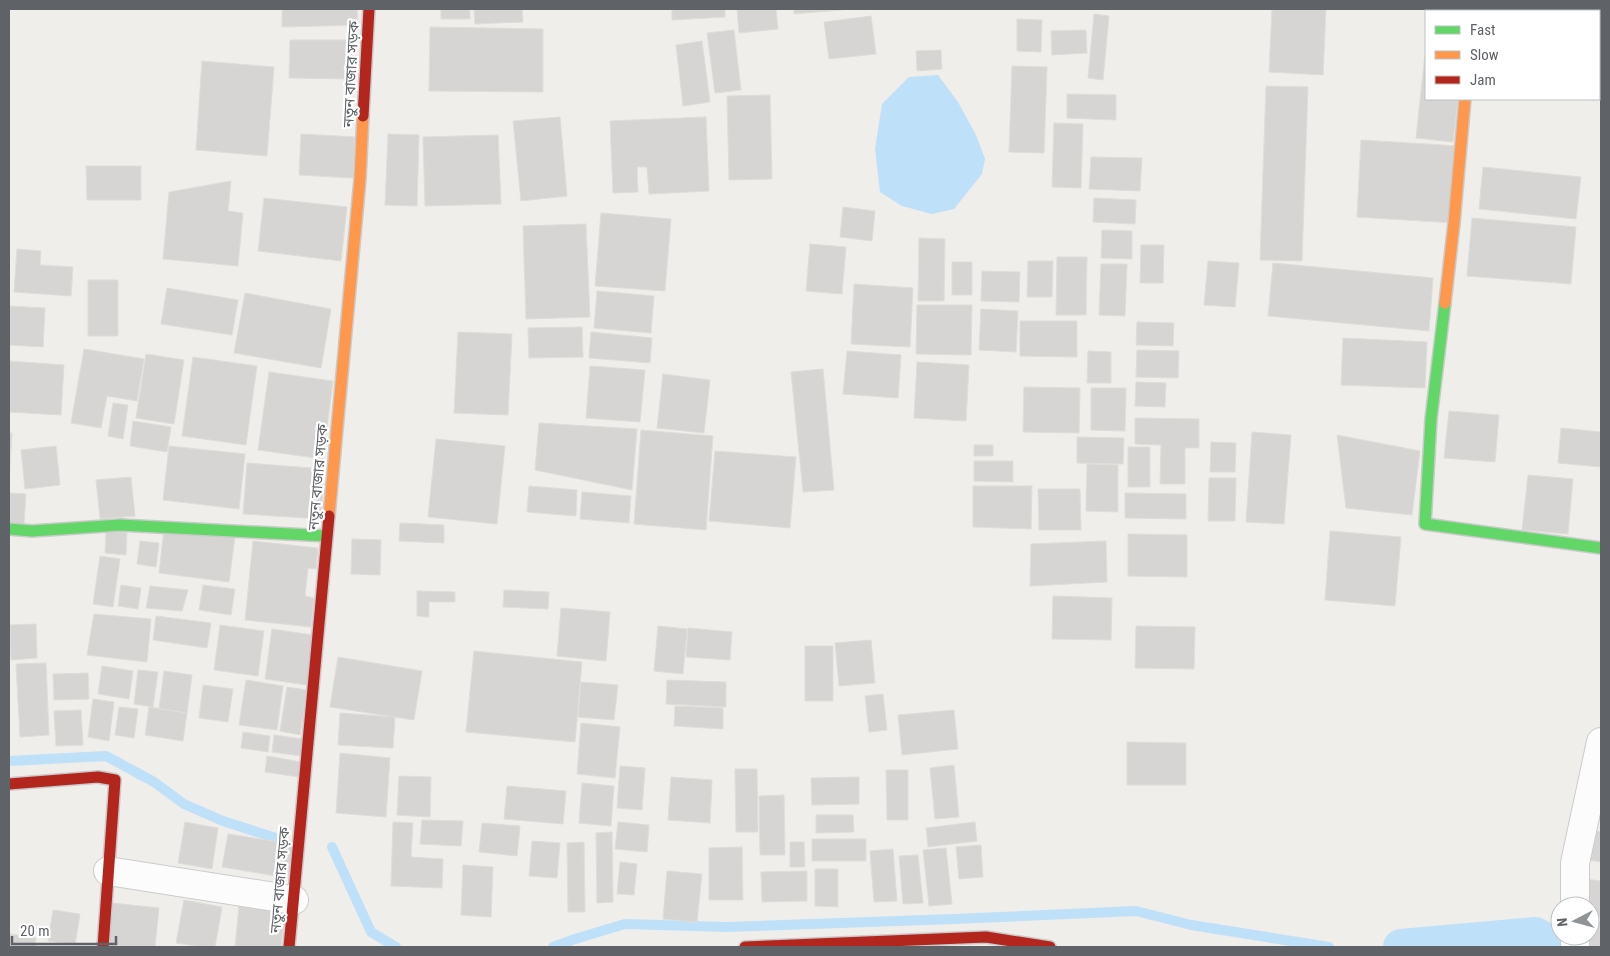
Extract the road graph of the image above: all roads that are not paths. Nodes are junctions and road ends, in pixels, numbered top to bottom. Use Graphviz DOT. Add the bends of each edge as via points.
graph roads {
  1 [pos="369,9"];
  2 [pos="1465,100"];
  3 [pos="9,529"];
  4 [pos="327,536"];
  5 [pos="1601,548"];
  6 [pos="1601,742"];
  7 [pos="9,784"];
  8 [pos="108,871"];
  9 [pos="1575,896"];
  10 [pos="294,900"];
  11 [pos="103,947"];
  12 [pos="290,947"];
  13 [pos="745,947"];
  14 [pos="1050,947"];
  1 -- 4 [label="street, নতুন বাজার সড়ক" via="360,179"];
  2 -- 5 [label="street" via="1432,418 1425,524"];
  3 -- 4 [label="street" via="32,531 120,525"];
  4 -- 10 [label="street, নতুন বাজার সড়ক"];
  6 -- 9 [label="street" via="1574,863"];
  7 -- 8 [label="street" via="98,777 115,780"];
  8 -- 10 [label="street"];
  8 -- 11 [label="street"];
  10 -- 12 [label="street, নতুন বাজার সড়ক"];
  13 -- 14 [label="street" via="986,937"];
}
